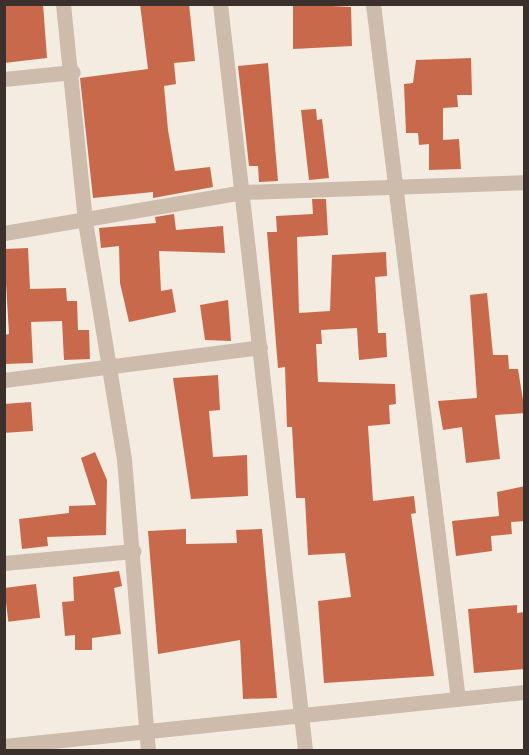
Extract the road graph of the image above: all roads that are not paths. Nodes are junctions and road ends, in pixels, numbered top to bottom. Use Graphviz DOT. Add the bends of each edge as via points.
graph roads {
  1 [pos="63,4"];
  2 [pos="220,4"];
  3 [pos="373,4"];
  4 [pos="73,72"];
  5 [pos="4,79"];
  6 [pos="525,182"];
  7 [pos="394,183"];
  8 [pos="243,192"];
  9 [pos="85,221"];
  10 [pos="4,232"];
  11 [pos="260,347"];
  12 [pos="109,368"];
  13 [pos="4,380"];
  14 [pos="133,551"];
  15 [pos="4,563"];
  16 [pos="525,692"];
  17 [pos="458,699"];
  18 [pos="301,716"];
  19 [pos="147,734"];
  20 [pos="4,746"];
  21 [pos="148,750"];
  22 [pos="305,750"];
  1 -- 4 [label="street"];
  2 -- 8 [label="street"];
  3 -- 7 [label="street"];
  4 -- 5 [label="street"];
  4 -- 9 [label="street"];
  6 -- 7 [label="street"];
  7 -- 8 [label="street"];
  7 -- 17 [label="street"];
  8 -- 9 [label="street"];
  8 -- 11 [label="street"];
  9 -- 10 [label="street"];
  9 -- 12 [label="street"];
  11 -- 12 [label="street"];
  11 -- 18 [label="street"];
  12 -- 13 [label="street"];
  12 -- 14 [label="street"];
  14 -- 15 [label="street"];
  14 -- 19 [label="street"];
  16 -- 17 [label="street"];
  17 -- 18 [label="street"];
  18 -- 19 [label="street"];
  18 -- 22 [label="street"];
  19 -- 20 [label="street"];
  19 -- 21 [label="street"];
}
